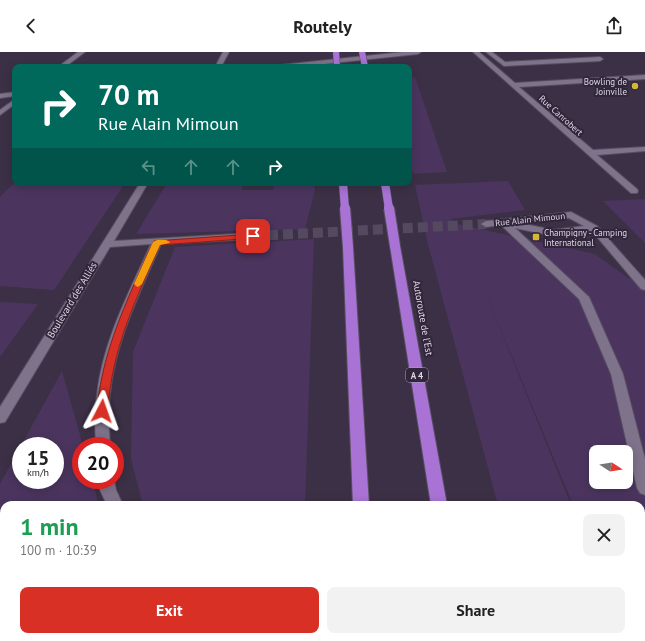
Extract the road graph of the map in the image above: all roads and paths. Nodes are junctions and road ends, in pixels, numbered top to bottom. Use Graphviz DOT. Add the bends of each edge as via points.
graph roads {
  1 [pos="77,52"];
  2 [pos="82,52"];
  3 [pos="226,52"];
  4 [pos="336,52"];
  5 [pos="362,52"];
  6 [pos="418,52"];
  7 [pos="476,52"];
  8 [pos="489,52"];
  9 [pos="600,59"];
  10 [pos="65,64"];
  11 [pos="220,64"];
  12 [pos="308,64"];
  13 [pos="337,64"];
  14 [pos="364,64"];
  15 [pos="645,77"];
  16 [pos="514,85"];
  17 [pos="12,94"];
  18 [pos="0,96"];
  19 [pos="12,103"];
  20 [pos="0,113"];
  21 [pos="645,148"];
  22 [pos="590,153"];
  23 [pos="142,186"];
  24 [pos="343,186"];
  25 [pos="385,186"];
  26 [pos="634,191"];
  27 [pos="504,223"];
  28 [pos="486,224"];
  29 [pos="594,228"];
  30 [pos="253,236"];
  31 [pos="157,242"];
  32 [pos="106,244"];
  33 [pos="645,287"];
  34 [pos="0,418"];
  35 [pos="101,437"];
  36 [pos="645,488"];
  37 [pos="108,489"];
  38 [pos="113,501"];
  39 [pos="361,501"];
  40 [pos="438,501"];
  1 -- 2 [label="street"];
  2 -- 10 [label="street"];
  3 -- 11 [label="street"];
  4 -- 13 [label="highway, bridge"];
  5 -- 14 [label="highway, bridge"];
  6 -- 12 [label="street"];
  7 -- 16 [label="street, Rue Canrobert"];
  8 -- 9 [label="street" via="504,64"];
  15 -- 16 [label="street"];
  16 -- 22 [label="street, Rue Canrobert"];
  17 -- 18 [label="street"];
  19 -- 20 [label="street"];
  21 -- 22 [label="street"];
  22 -- 26 [label="street, Rue Canrobert"];
  23 -- 32 [label="street, Boulevard des Alliés"];
  24 -- 39 [label="highway, bridge"];
  25 -- 40 [label="highway, Autoroute de l’Est / A 4, bridge"];
  27 -- 28 [label="street, Rue Alain Mimoun"];
  27 -- 29 [label="street" via="553,233"];
  27 -- 29 [label="street, Rue Alain Mimoun" via="571,215"];
  27 -- 36 [label="street" via="584,297 617,374"];
  29 -- 33 [label="street, Rue Alain Mimoun"];
  30 -- 31 [label="street"];
  31 -- 32 [label="street"];
  31 -- 35 [label="street" via="112,350 104,386"];
  32 -- 34 [label="street, Boulevard des Alliés"];
  37 -- 38 [label="street"];
}
